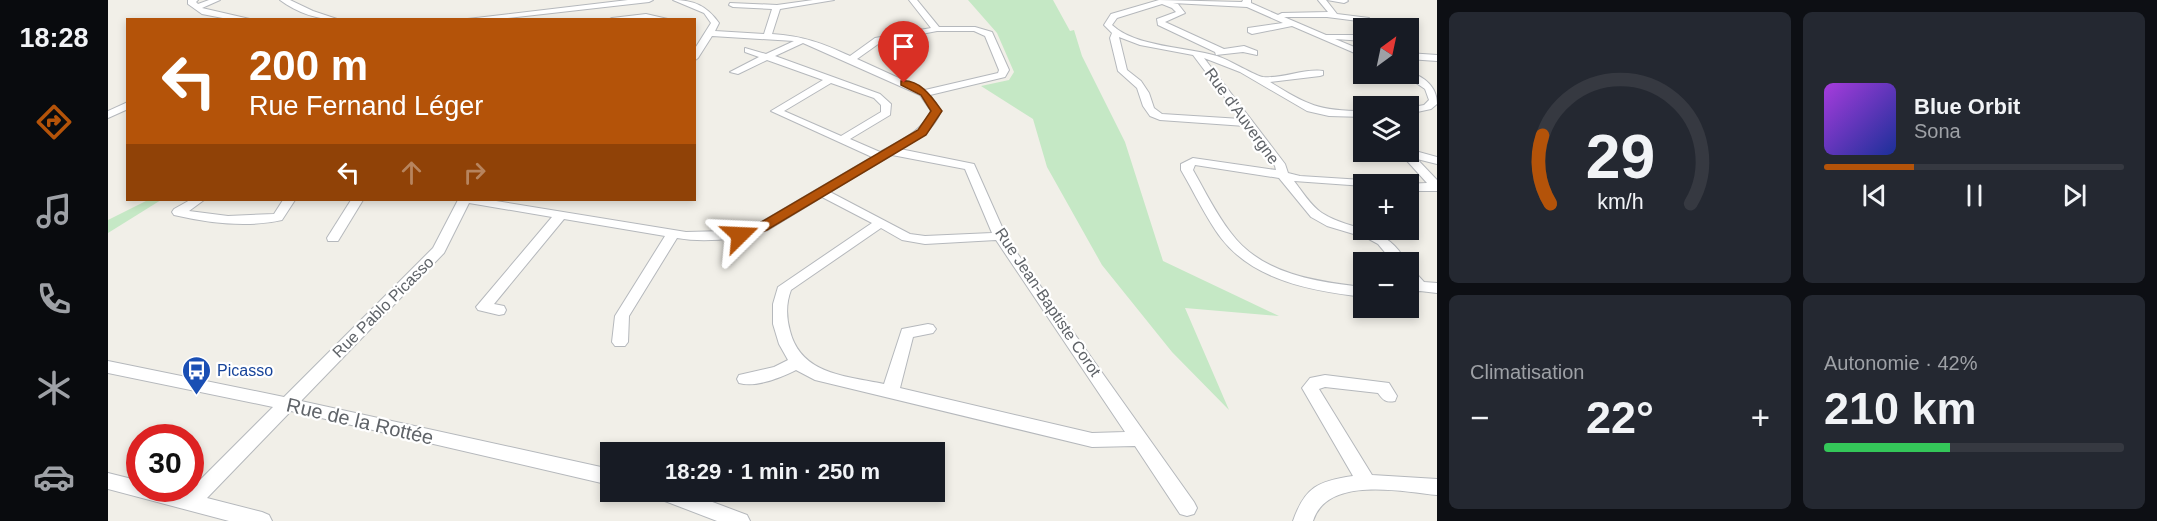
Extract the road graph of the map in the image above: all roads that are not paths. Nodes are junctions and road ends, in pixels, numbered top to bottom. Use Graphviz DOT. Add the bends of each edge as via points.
graph roads {
  1 [pos="216,0"];
  2 [pos="284,0"];
  3 [pos="649,0"];
  4 [pos="677,0"];
  5 [pos="830,0"];
  6 [pos="913,0"];
  7 [pos="1132,0"];
  8 [pos="1322,0"];
  9 [pos="1331,0"];
  10 [pos="1166,1"];
  11 [pos="1344,1"];
  12 [pos="1247,2"];
  13 [pos="196,4"];
  14 [pos="733,5"];
  15 [pos="1149,6"];
  16 [pos="777,7"];
  17 [pos="1271,14"];
  18 [pos="315,15"];
  19 [pos="1330,15"];
  20 [pos="238,18"];
  21 [pos="308,18"];
  22 [pos="328,18"];
  23 [pos="481,18"];
  24 [pos="629,18"];
  25 [pos="657,18"];
  26 [pos="1353,18"];
  27 [pos="1293,24"];
  28 [pos="937,29"];
  29 [pos="1255,32"];
  30 [pos="711,33"];
  31 [pos="1116,33"];
  32 [pos="767,36"];
  33 [pos="1321,36"];
  34 [pos="1353,37"];
  35 [pos="802,40"];
  36 [pos="1353,49"];
  37 [pos="748,50"];
  38 [pos="1195,52"];
  39 [pos="1223,52"];
  40 [pos="1254,53"];
  41 [pos="696,55"];
  42 [pos="766,56"];
  43 [pos="1212,57"];
  44 [pos="1419,57"];
  45 [pos="1437,58"];
  46 [pos="851,59"];
  47 [pos="735,72"];
  48 [pos="1320,73"];
  49 [pos="831,79"];
  50 [pos="1261,80"];
  51 [pos="1419,80"];
  52 [pos="924,93"];
  53 [pos="126,106"];
  54 [pos="1432,108"];
  55 [pos="1353,114"];
  56 [pos="108,115"];
  57 [pos="1248,123"];
  58 [pos="841,140"];
  59 [pos="886,154"];
  60 [pos="1419,156"];
  61 [pos="1437,161"];
  62 [pos="1415,162"];
  63 [pos="1282,174"];
  64 [pos="1353,182"];
  65 [pos="1419,186"];
  66 [pos="1436,187"];
  67 [pos="822,192"];
  68 [pos="196,201"];
  69 [pos="288,201"];
  70 [pos="356,201"];
  71 [pos="464,201"];
  72 [pos="477,201"];
  73 [pos="561,215"];
  74 [pos="880,223"];
  75 [pos="674,234"];
  76 [pos="1000,236"];
  77 [pos="333,238"];
  78 [pos="1392,252"];
  79 [pos="1419,288"];
  80 [pos="1437,288"];
  81 [pos="1353,291"];
  82 [pos="499,310"];
  83 [pos="928,329"];
  84 [pos="620,342"];
  85 [pos="797,362"];
  86 [pos="108,367"];
  87 [pos="745,379"];
  88 [pos="890,393"];
  89 [pos="1389,396"];
  90 [pos="287,404"];
  91 [pos="1141,439"];
  92 [pos="600,475"];
  93 [pos="108,482"];
  94 [pos="1366,482"];
  95 [pos="126,486"];
  96 [pos="1437,487"];
  97 [pos="204,489"];
  98 [pos="196,502"];
  99 [pos="690,502"];
  100 [pos="1187,508"];
  101 [pos="262,521"];
  102 [pos="740,521"];
  103 [pos="1303,521"];
  1 -- 13 [label="street"];
  2 -- 18 [label="street"];
  3 -- 23 [label="street"];
  4 -- 30 [label="street" via="707,11 716,23"];
  5 -- 16 [label="street"];
  6 -- 28 [label="street"];
  7 -- 15 [label="street"];
  8 -- 19 [label="street" via="1333,13"];
  9 -- 11 [label="street"];
  10 -- 12 [label="street"];
  10 -- 15 [label="street"];
  10 -- 39 [label="street" via="1181,13 1161,23"];
  12 -- 17 [label="street"];
  13 -- 20 [label="street" via="201,12"];
  14 -- 16 [label="street"];
  15 -- 31 [label="street" via="1110,18 1108,25"];
  16 -- 32 [label="street"];
  17 -- 19 [label="street"];
  17 -- 27 [label="street"];
  18 -- 21 [label="street"];
  18 -- 22 [label="street"];
  19 -- 26 [label="street"];
  24 -- 25 [label="street"];
  27 -- 29 [label="street" via="1251,30"];
  27 -- 33 [label="street"];
  28 -- 46 [label="street" via="878,40"];
  28 -- 52 [label="street" via="975,29 987,33 1004,70 994,78"];
  30 -- 32 [label="street"];
  30 -- 41 [label="street"];
  31 -- 38 [label="street"];
  31 -- 57 [label="street" via="1123,71 1144,92 1151,113 1160,117"];
  32 -- 35 [label="street"];
  33 -- 34 [label="street"];
  33 -- 36 [label="street"];
  35 -- 42 [label="street"];
  35 -- 46 [label="street"];
  37 -- 42 [label="street"];
  38 -- 43 [label="street"];
  38 -- 57 [label="street, Rue d'Auvergne"];
  39 -- 40 [label="street" via="1245,49"];
  39 -- 43 [label="street"];
  42 -- 47 [label="street"];
  42 -- 49 [label="street"];
  43 -- 50 [label="street"];
  44 -- 45 [label="street"];
  46 -- 52 [label="street"];
  48 -- 50 [label="street"];
  49 -- 58 [label="street" via="877,96 886,104 886,112"];
  49 -- 58 [label="street" via="776,111"];
  50 -- 55 [label="street" via="1316,111"];
  51 -- 54 [label="street" via="1433,94"];
  52 -- 59 [label="street" via="936,111 931,123"];
  53 -- 56 [label="street"];
  57 -- 63 [label="street, Rue d'Auvergne" via="1281,166"];
  58 -- 59 [label="street"];
  59 -- 67 [label="street"];
  59 -- 76 [label="street, Rue Jean-Baptiste Corot" via="970,166"];
  60 -- 61 [label="street"];
  62 -- 66 [label="street"];
  63 -- 64 [label="street" via="1299,179"];
  63 -- 78 [label="street" via="1315,214 1372,235"];
  63 -- 81 [label="street, Rue d'Auvergne" via="1193,161 1187,164 1226,236 1245,256 1267,269 1318,287"];
  65 -- 66 [label="street"];
  67 -- 74 [label="street"];
  67 -- 75 [label="street" via="763,227 740,235 717,238"];
  68 -- 69 [label="street" via="178,212 219,221 247,221 278,217"];
  70 -- 77 [label="street"];
  71 -- 90 [label="street, Rue Pablo Picasso" via="439,250"];
  72 -- 73 [label="street"];
  73 -- 75 [label="street"];
  73 -- 82 [label="street" via="483,307"];
  74 -- 76 [label="street" via="908,237 925,240"];
  74 -- 85 [label="street" via="785,287 778,313"];
  75 -- 84 [label="street" via="622,316"];
  76 -- 91 [label="street, Rue Jean-Baptiste Corot"];
  79 -- 80 [label="street"];
  83 -- 88 [label="street" via="907,333"];
  85 -- 87 [label="street" via="778,372"];
  85 -- 88 [label="street" via="815,374"];
  86 -- 90 [label="street, Rue de la Rottée"];
  88 -- 91 [label="street" via="1092,440"];
  89 -- 94 [label="street" via="1383,387 1325,381 1310,388"];
  90 -- 92 [label="street, Rue de la Rottée"];
  90 -- 97 [label="street, Rue Pablo Picasso"];
  91 -- 100 [label="street, Rue Jean-Baptiste Corot"];
  93 -- 95 [label="street"];
  94 -- 96 [label="street"];
  94 -- 103 [label="street" via="1341,485 1317,496 1307,506"];
  98 -- 101 [label="street"];
  99 -- 102 [label="street"];
}
